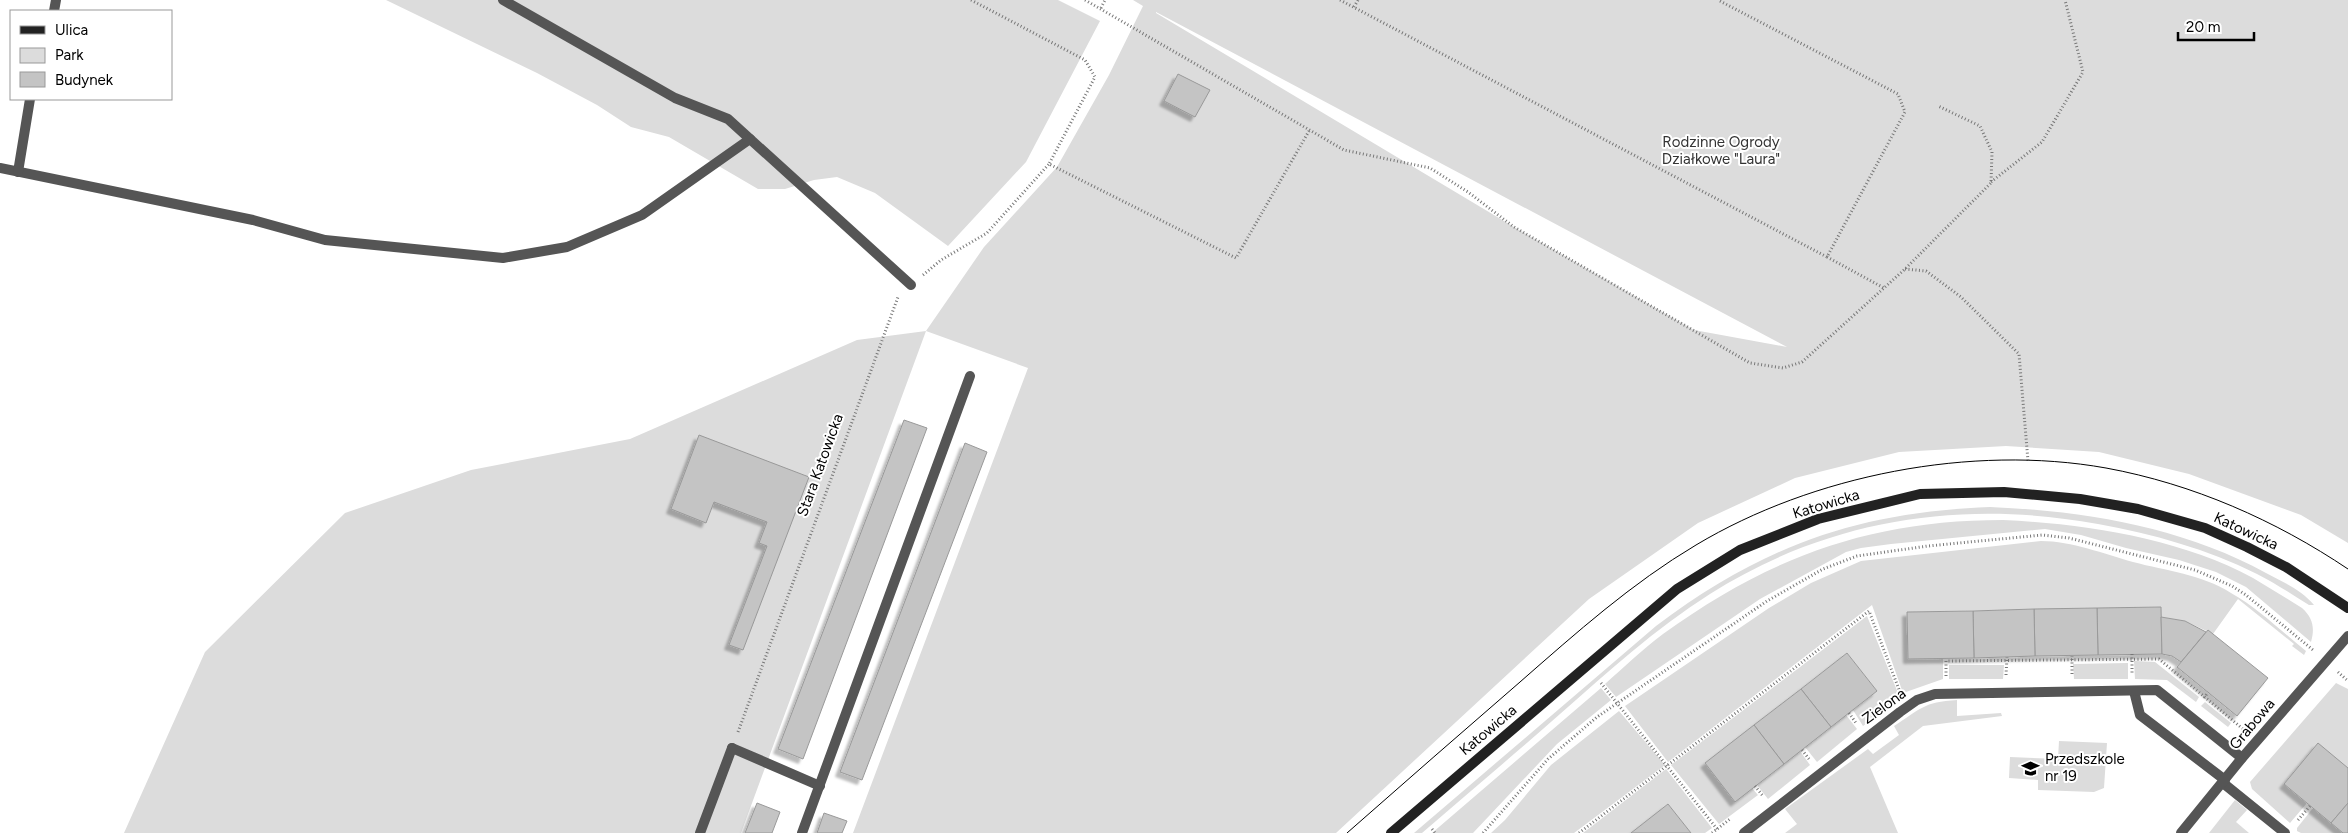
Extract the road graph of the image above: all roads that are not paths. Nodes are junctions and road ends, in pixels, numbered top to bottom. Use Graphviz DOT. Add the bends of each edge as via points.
graph roads {
  1 [pos="503,0"];
  2 [pos="30,100"];
  3 [pos="750,139"];
  4 [pos="0,168"];
  5 [pos="18,172"];
  6 [pos="911,286"];
  7 [pos="970,376"];
  8 [pos="2348,608"];
  9 [pos="2348,636"];
  10 [pos="2134,691"];
  11 [pos="2242,758"];
  12 [pos="2224,781"];
  13 [pos="820,786"];
  14 [pos="700,833"];
  15 [pos="802,833"];
  16 [pos="1391,833"];
  17 [pos="1744,833"];
  18 [pos="2181,833"];
  19 [pos="2285,833"];
  1 -- 3 [label="street" via="675,98 728,119"];
  2 -- 5 [label="street"];
  3 -- 5 [label="street" via="642,215 567,247 503,258 325,240 253,220"];
  3 -- 6 [label="street"];
  4 -- 5 [label="street"];
  7 -- 13 [label="street"];
  8 -- 16 [label="main road, Katowicka" via="2286,567 2247,547 2205,528 2138,509 2080,499 2004,492 1920,494 1818,519 1740,550 1677,589"];
  9 -- 11 [label="street, Grabowa"];
  10 -- 11 [label="street, Zielona" via="2157,690"];
  10 -- 12 [label="street" via="2140,715"];
  10 -- 17 [label="street, Zielona" via="1935,694 1917,700"];
  11 -- 12 [label="street, Grabowa"];
  12 -- 18 [label="street, Grabowa"];
  12 -- 19 [label="street"];
  13 -- 14 [label="street" via="732,748"];
  13 -- 15 [label="street"];
}
